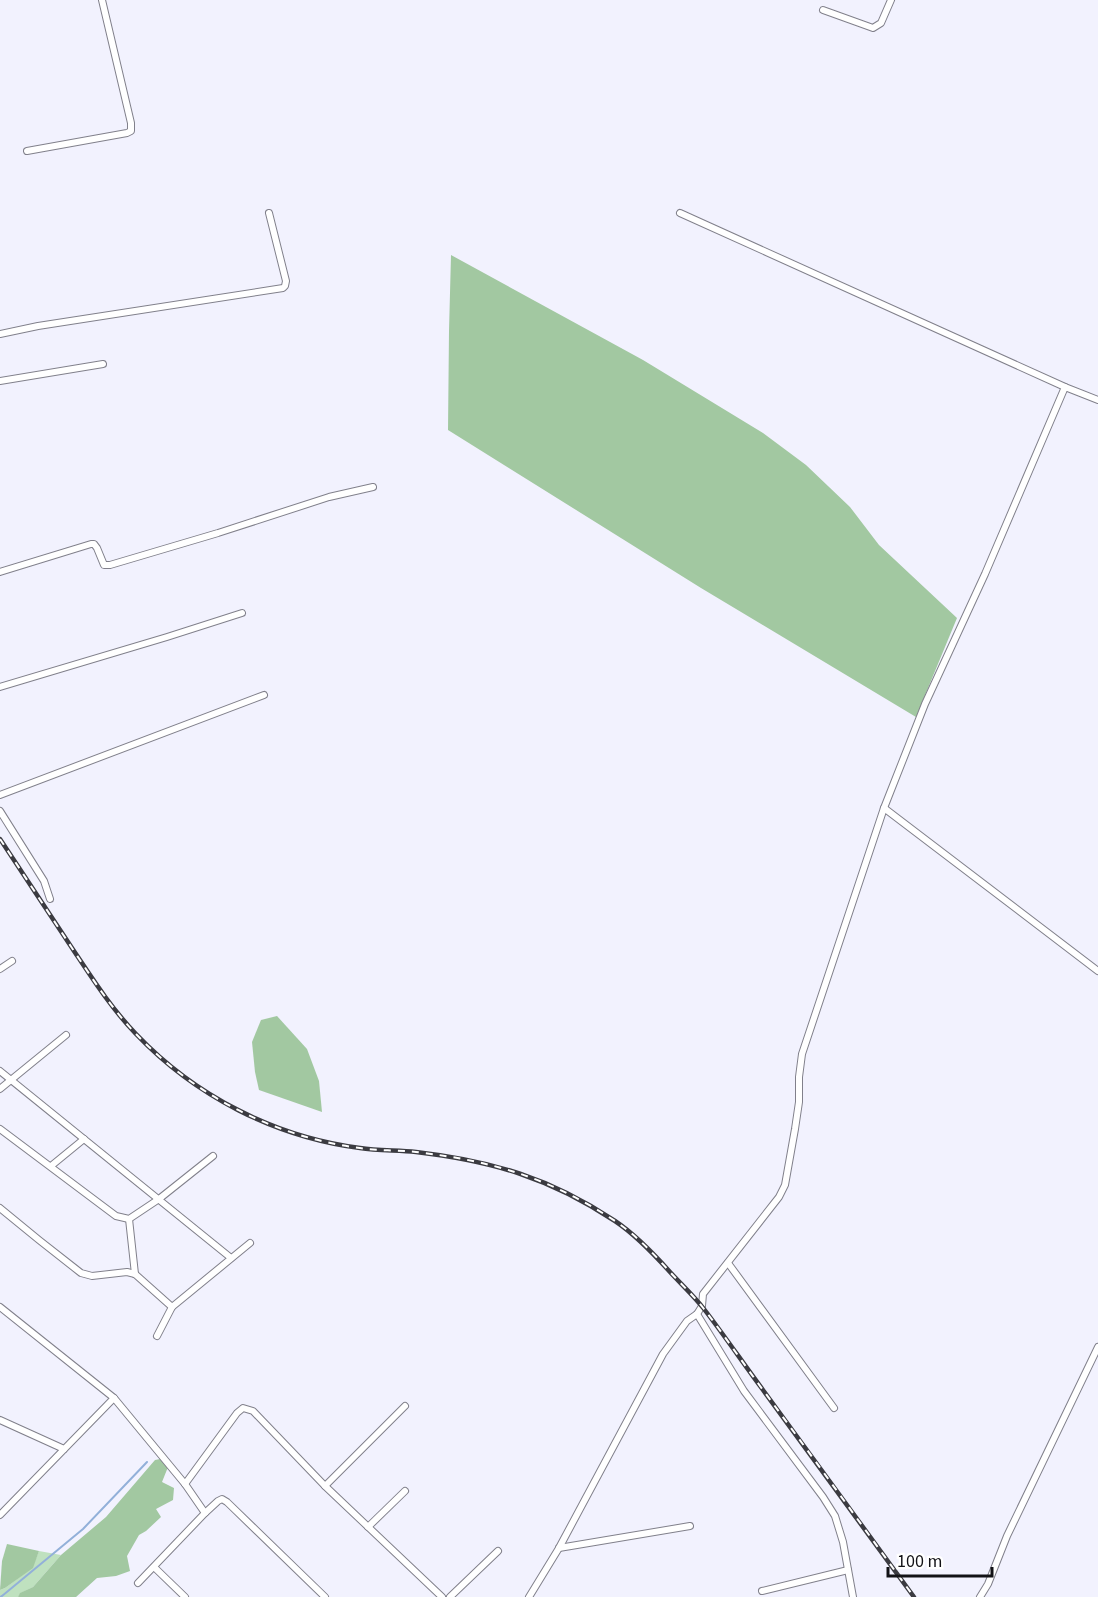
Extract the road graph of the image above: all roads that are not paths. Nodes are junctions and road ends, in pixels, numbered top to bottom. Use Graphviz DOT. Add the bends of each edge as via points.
graph roads {
  1 [pos="102,0"];
  2 [pos="891,0"];
  3 [pos="823,10"];
  4 [pos="27,151"];
  5 [pos="269,213"];
  6 [pos="680,213"];
  7 [pos="0,334"];
  8 [pos="103,364"];
  9 [pos="0,381"];
  10 [pos="1065,387"];
  11 [pos="1098,400"];
  12 [pos="373,487"];
  13 [pos="0,572"];
  14 [pos="242,613"];
  15 [pos="0,687"];
  16 [pos="264,695"];
  17 [pos="0,795"];
  18 [pos="884,808"];
  19 [pos="0,811"];
  20 [pos="50,899"];
  21 [pos="12,961"];
  22 [pos="0,969"];
  23 [pos="1098,971"];
  24 [pos="66,1035"];
  25 [pos="0,1071"];
  26 [pos="10,1080"];
  27 [pos="0,1089"];
  28 [pos="0,1129"];
  29 [pos="84,1139"];
  30 [pos="213,1156"];
  31 [pos="51,1166"];
  32 [pos="159,1199"];
  33 [pos="0,1208"];
  34 [pos="129,1219"];
  35 [pos="250,1243"];
  36 [pos="231,1258"];
  37 [pos="728,1263"];
  38 [pos="135,1274"];
  39 [pos="0,1307"];
  40 [pos="172,1307"];
  41 [pos="697,1314"];
  42 [pos="157,1336"];
  43 [pos="1098,1347"];
  44 [pos="114,1398"];
  45 [pos="405,1406"];
  46 [pos="834,1408"];
  47 [pos="0,1420"];
  48 [pos="64,1449"];
  49 [pos="185,1484"];
  50 [pos="325,1486"];
  51 [pos="405,1491"];
  52 [pos="205,1513"];
  53 [pos="0,1515"];
  54 [pos="690,1526"];
  55 [pos="368,1527"];
  56 [pos="559,1548"];
  57 [pos="498,1551"];
  58 [pos="154,1567"];
  59 [pos="848,1570"];
  60 [pos="138,1583"];
  61 [pos="762,1591"];
  62 [pos="185,1597"];
  63 [pos="325,1597"];
  64 [pos="442,1597"];
  65 [pos="450,1597"];
  66 [pos="529,1597"];
  67 [pos="853,1597"];
  68 [pos="980,1597"];
  1 -- 4 [label="street" via="131,131"];
  2 -- 3 [label="street" via="881,23 873,28"];
  5 -- 7 [label="street" via="286,281 283,288"];
  6 -- 10 [label="street"];
  8 -- 9 [label="street"];
  10 -- 11 [label="street"];
  10 -- 18 [label="street"];
  12 -- 13 [label="street" via="110,565 104,565 98,548 91,544"];
  14 -- 15 [label="street"];
  16 -- 17 [label="street"];
  18 -- 23 [label="street"];
  18 -- 37 [label="street" via="802,1054 798,1111 785,1185"];
  19 -- 20 [label="street" via="44,881"];
  21 -- 22 [label="street"];
  24 -- 26 [label="street"];
  25 -- 26 [label="street"];
  26 -- 27 [label="street"];
  26 -- 29 [label="street"];
  28 -- 31 [label="street"];
  29 -- 31 [label="street"];
  29 -- 32 [label="street"];
  30 -- 32 [label="street"];
  31 -- 34 [label="street" via="116,1216"];
  32 -- 34 [label="street"];
  32 -- 36 [label="street"];
  33 -- 38 [label="street" via="81,1273"];
  34 -- 38 [label="street"];
  35 -- 36 [label="street"];
  36 -- 40 [label="street"];
  37 -- 41 [label="street" via="703,1294"];
  37 -- 46 [label="street"];
  38 -- 40 [label="street"];
  39 -- 44 [label="street"];
  40 -- 42 [label="street"];
  41 -- 56 [label="street" via="687,1321 663,1354"];
  41 -- 59 [label="street" via="744,1391 835,1516"];
  43 -- 68 [label="street"];
  44 -- 48 [label="street"];
  44 -- 49 [label="street"];
  45 -- 50 [label="street"];
  47 -- 48 [label="street"];
  48 -- 53 [label="street"];
  49 -- 50 [label="street" via="243,1408 253,1411"];
  49 -- 52 [label="street"];
  50 -- 55 [label="street"];
  51 -- 55 [label="street"];
  52 -- 58 [label="street"];
  52 -- 63 [label="street" via="219,1500 225,1500"];
  54 -- 56 [label="street"];
  55 -- 64 [label="street"];
  56 -- 66 [label="street"];
  57 -- 65 [label="street"];
  58 -- 60 [label="street"];
  58 -- 62 [label="street"];
  59 -- 61 [label="street"];
  59 -- 67 [label="street"];
}
